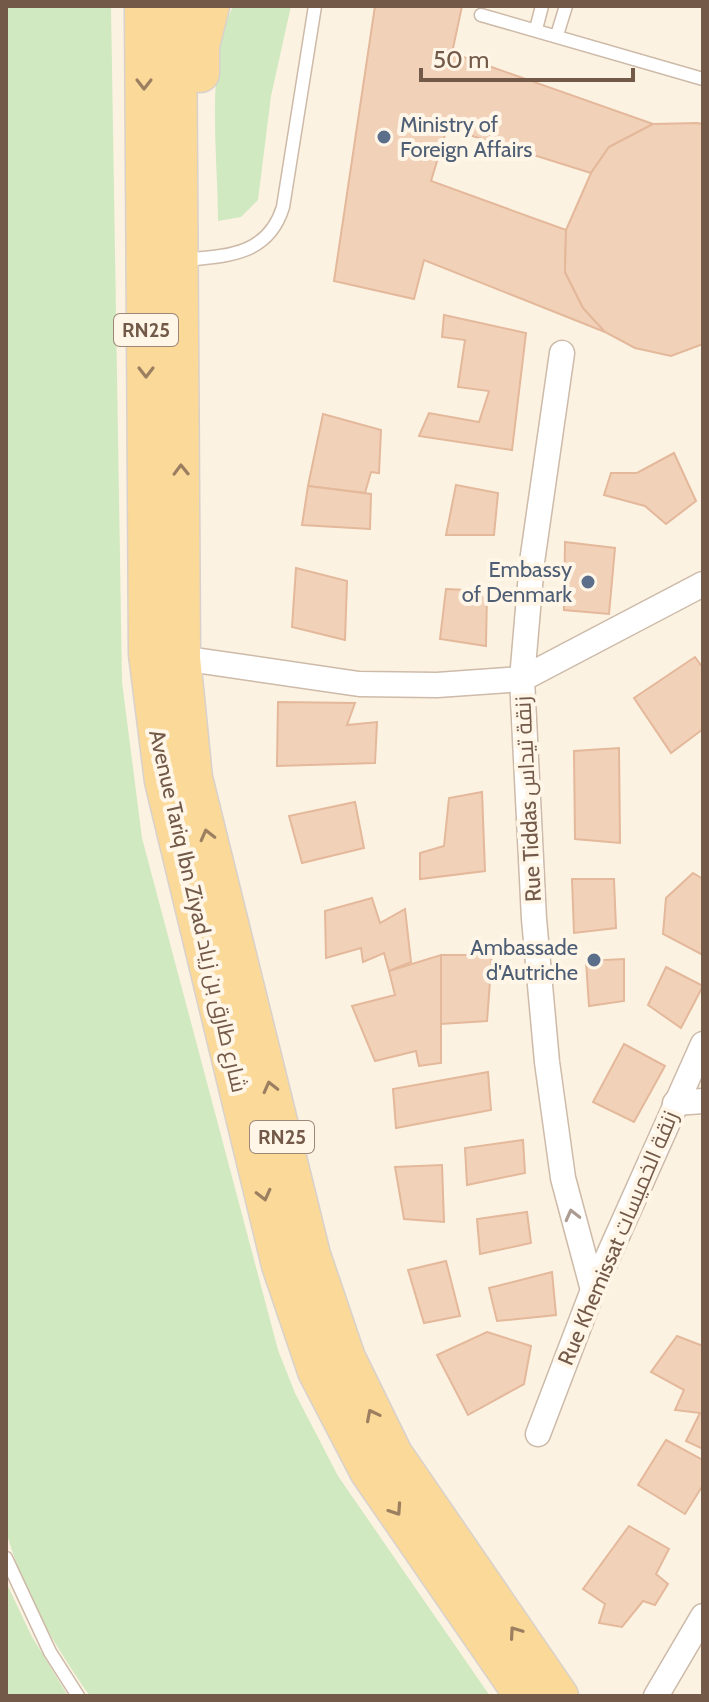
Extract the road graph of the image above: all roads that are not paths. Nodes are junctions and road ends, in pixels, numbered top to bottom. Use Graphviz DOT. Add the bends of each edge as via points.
graph roads {
  1 [pos="144,6"];
  2 [pos="177,6"];
  3 [pos="210,6"];
  4 [pos="315,6"];
  5 [pos="542,6"];
  6 [pos="566,6"];
  7 [pos="481,15"];
  8 [pos="536,29"];
  9 [pos="557,35"];
  10 [pos="703,79"];
  11 [pos="179,258"];
  12 [pos="562,353"];
  13 [pos="703,584"];
  14 [pos="165,656"];
  15 [pos="522,679"];
  16 [pos="703,1044"];
  17 [pos="703,1101"];
  18 [pos="675,1103"];
  19 [pos="593,1290"];
  20 [pos="538,1434"];
  21 [pos="6,1558"];
  22 [pos="703,1616"];
  23 [pos="78,1696"];
  24 [pos="524,1696"];
  25 [pos="559,1696"];
  26 [pos="656,1696"];
  1 -- 14 [label="main road, Avenue Tariq Ibn Ziyad شارع طارق بن زياد / RN25, one-way"];
  2 -- 11 [label="main road, Avenue Tariq Ibn Ziyad شارع طارق بن زياد / RN25"];
  3 -- 11 [label="main road" via="200,46 200,224 194,243"];
  4 -- 11 [label="lane" via="283,207 275,228 239,254"];
  5 -- 8 [label="lane"];
  6 -- 9 [label="lane"];
  7 -- 8 [label="lane"];
  8 -- 9 [label="lane"];
  9 -- 10 [label="lane"];
  14 -- 11 [label="main road, Avenue Tariq Ibn Ziyad شارع طارق بن زياد / RN25, one-way"];
  12 -- 15 [label="street, Rue Tiddas زنقة تيداس" via="532,562"];
  13 -- 15 [label="street"];
  14 -- 15 [label="street" via="359,684"];
  14 -- 24 [label="main road, Avenue Tariq Ibn Ziyad شارع طارق بن زياد / RN25, one-way" via="164,781 297,1319 317,1371 369,1471"];
  25 -- 14 [label="main road, Avenue Tariq Ibn Ziyad شارع طارق بن زياد / RN25, one-way" via="393,1454 362,1395 327,1307"];
  19 -- 15 [label="street, Rue Tiddas زنقة تيداس, one-way" via="563,1178 547,1062"];
  16 -- 18 [label="street, Rue Khemissat زنقة الخميسات"];
  17 -- 18 [label="street"];
  18 -- 19 [label="street, Rue Khemissat زنقة الخميسات"];
  19 -- 20 [label="street, Rue Khemissat زنقة الخميسات"];
  21 -- 23 [label="lane" via="43,1640"];
  22 -- 26 [label="street"];
}
